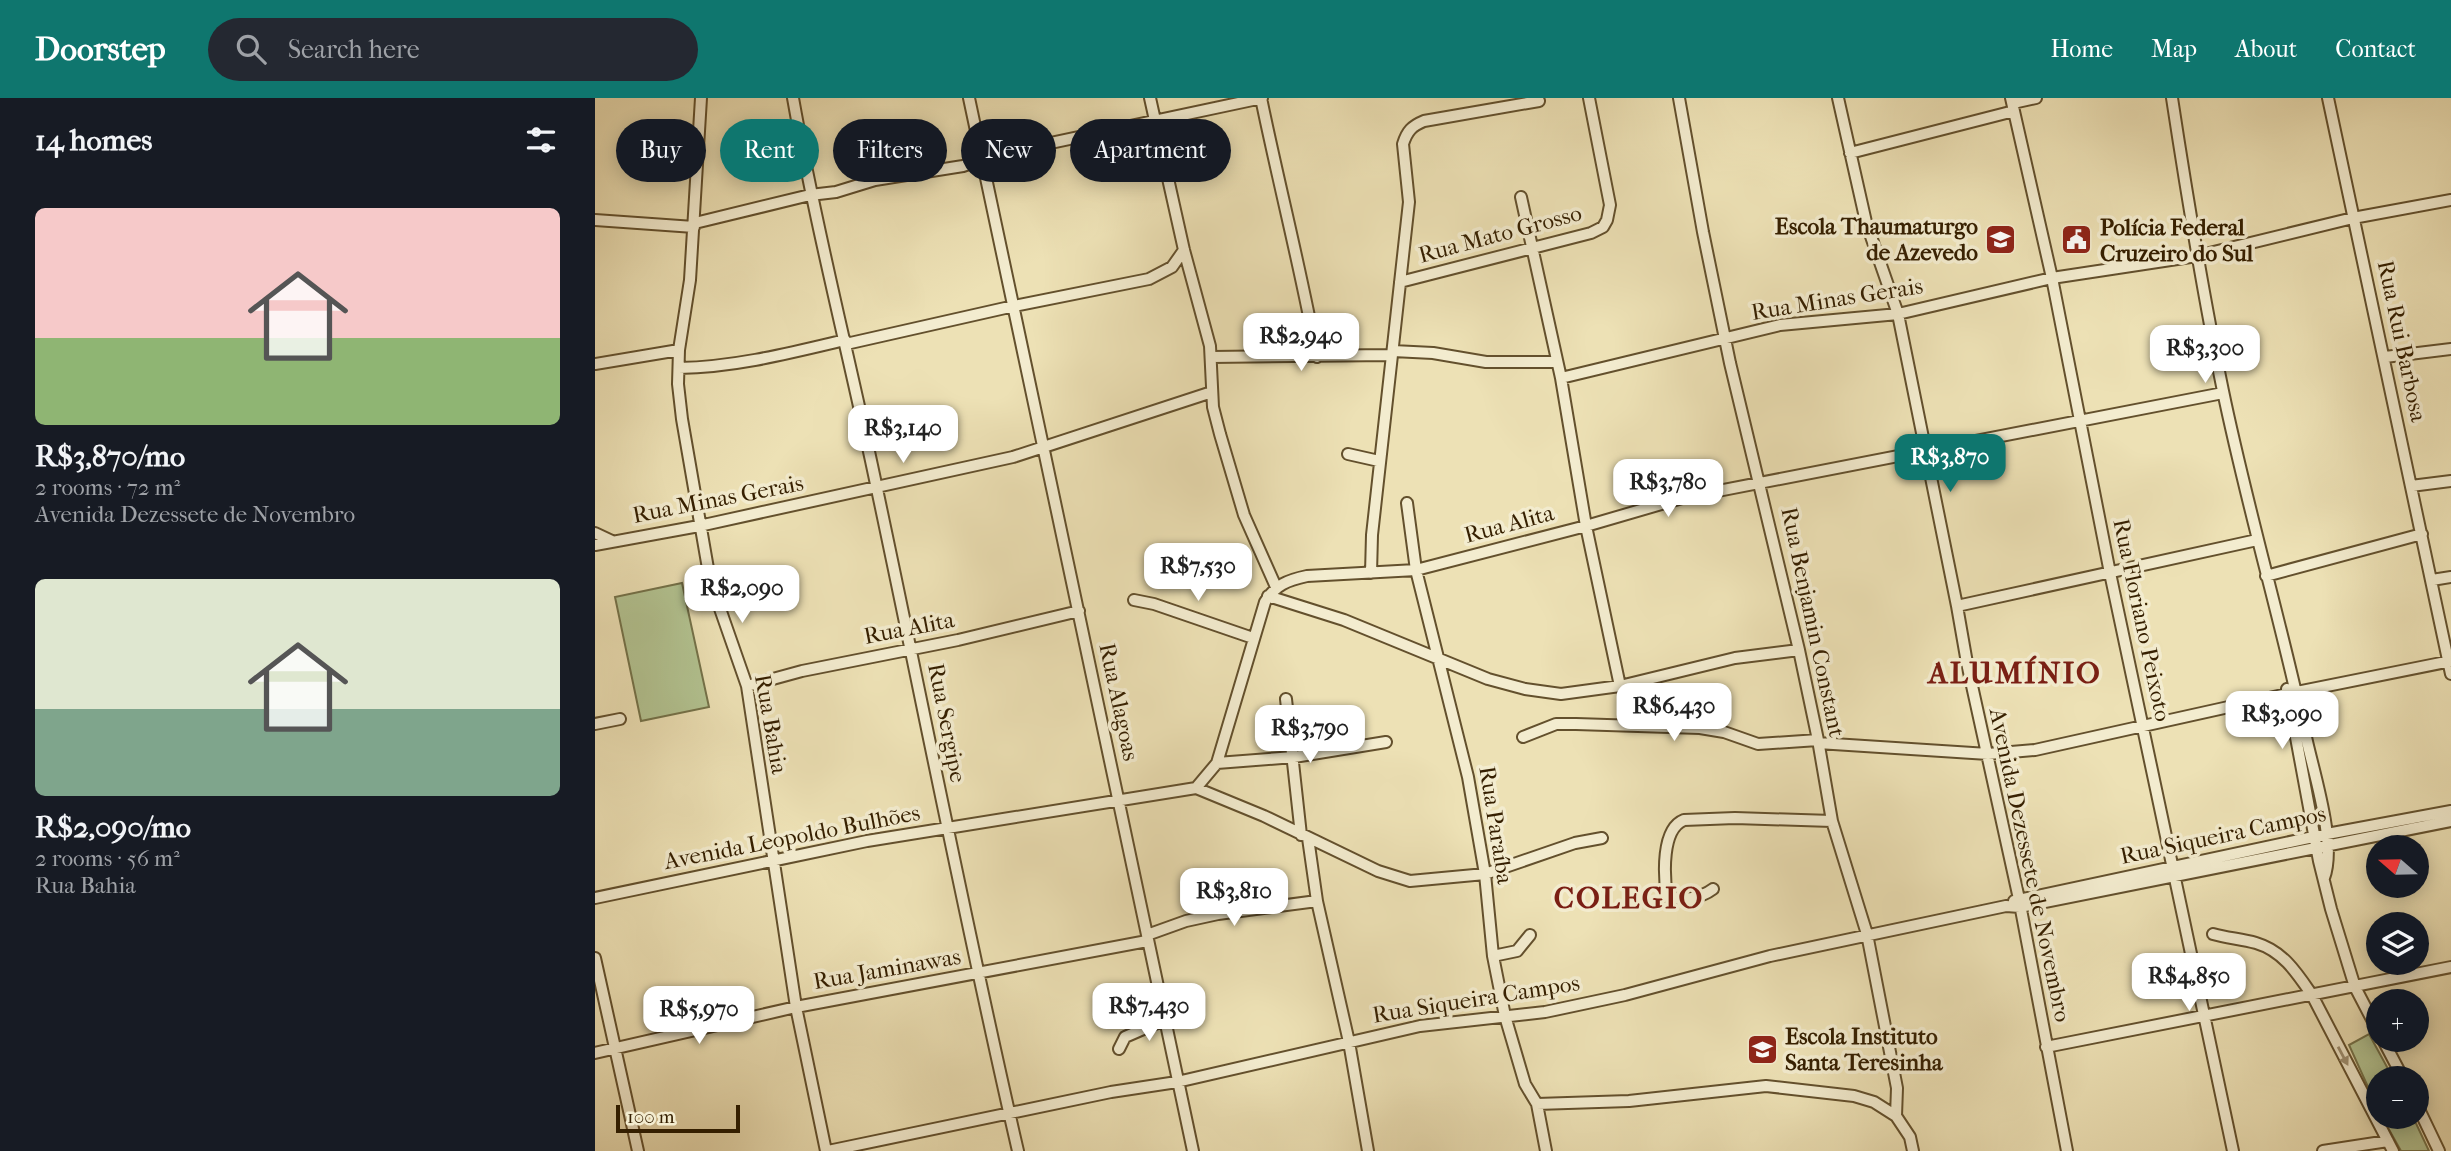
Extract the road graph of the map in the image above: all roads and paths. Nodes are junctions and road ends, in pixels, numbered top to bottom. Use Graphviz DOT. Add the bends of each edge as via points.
graph roads {
  1 [pos="701,98"];
  2 [pos="793,98"];
  3 [pos="969,98"];
  4 [pos="1150,98"];
  5 [pos="1261,98"];
  6 [pos="1589,98"];
  7 [pos="1679,98"];
  8 [pos="1838,98"];
  9 [pos="2036,98"];
  10 [pos="2172,98"];
  11 [pos="2328,98"];
  12 [pos="1539,101"];
  13 [pos="2013,104"];
  14 [pos="974,119"];
  15 [pos="1155,119"];
  16 [pos="1164,119"];
  17 [pos="1850,153"];
  18 [pos="961,166"];
  19 [pos="988,182"];
  20 [pos="1169,182"];
  21 [pos="810,195"];
  22 [pos="1521,197"];
  23 [pos="2451,200"];
  24 [pos="2353,218"];
  25 [pos="595,220"];
  26 [pos="695,225"];
  27 [pos="1184,250"];
  28 [pos="1531,250"];
  29 [pos="2197,256"];
  30 [pos="2052,278"];
  31 [pos="1400,282"];
  32 [pos="1014,306"];
  33 [pos="1898,314"];
  34 [pos="1726,339"];
  35 [pos="846,342"];
  36 [pos="2451,349"];
  37 [pos="679,350"];
  38 [pos="1392,353"];
  39 [pos="1212,357"];
  40 [pos="1317,357"];
  41 [pos="2385,357"];
  42 [pos="1557,362"];
  43 [pos="595,364"];
  44 [pos="679,368"];
  45 [pos="1560,378"];
  46 [pos="1212,392"];
  47 [pos="2223,393"];
  48 [pos="2079,422"];
  49 [pos="1045,447"];
  50 [pos="1925,451"];
  51 [pos="1348,454"];
  52 [pos="1379,461"];
  53 [pos="1760,481"];
  54 [pos="2451,481"];
  55 [pos="2411,486"];
  56 [pos="877,487"];
  57 [pos="1407,503"];
  58 [pos="699,526"];
  59 [pos="1586,526"];
  60 [pos="595,533"];
  61 [pos="2422,534"];
  62 [pos="2257,540"];
  63 [pos="612,541"];
  64 [pos="595,545"];
  65 [pos="1416,570"];
  66 [pos="1371,573"];
  67 [pos="2109,573"];
  68 [pos="2266,576"];
  69 [pos="2451,577"];
  70 [pos="2432,580"];
  71 [pos="1276,587"];
  72 [pos="1268,596"];
  73 [pos="1134,600"];
  74 [pos="1957,606"];
  75 [pos="1079,611"];
  76 [pos="1253,638"];
  77 [pos="911,649"];
  78 [pos="1798,650"];
  79 [pos="1439,659"];
  80 [pos="2450,661"];
  81 [pos="2451,674"];
  82 [pos="747,686"];
  83 [pos="1620,686"];
  84 [pos="2291,694"];
  85 [pos="1286,699"];
  86 [pos="620,719"];
  87 [pos="595,724"];
  88 [pos="2143,728"];
  89 [pos="1523,737"];
  90 [pos="1818,741"];
  91 [pos="1386,742"];
  92 [pos="1987,754"];
  93 [pos="1293,757"];
  94 [pos="1217,763"];
  95 [pos="2306,766"];
  96 [pos="1196,788"];
  97 [pos="1118,800"];
  98 [pos="2451,811"];
  99 [pos="1832,821"];
  100 [pos="2451,821"];
  101 [pos="947,828"];
  102 [pos="1305,837"];
  103 [pos="1602,838"];
  104 [pos="2328,839"];
  105 [pos="2315,842"];
  106 [pos="772,862"];
  107 [pos="2175,872"];
  108 [pos="1485,874"];
  109 [pos="2324,878"];
  110 [pos="1713,889"];
  111 [pos="595,898"];
  112 [pos="1317,901"];
  113 [pos="2019,903"];
  114 [pos="1867,934"];
  115 [pos="2213,934"];
  116 [pos="1530,935"];
  117 [pos="1147,938"];
  118 [pos="1493,956"];
  119 [pos="595,958"];
  120 [pos="2451,967"];
  121 [pos="979,973"];
  122 [pos="2355,987"];
  123 [pos="2312,995"];
  124 [pos="796,1007"];
  125 [pos="2366,1008"];
  126 [pos="2205,1014"];
  127 [pos="1505,1016"];
  128 [pos="1164,1020"];
  129 [pos="1349,1042"];
  130 [pos="2046,1047"];
  131 [pos="615,1049"];
  132 [pos="1118,1049"];
  133 [pos="595,1053"];
  134 [pos="1177,1082"];
  135 [pos="1537,1104"];
  136 [pos="1009,1113"];
  137 [pos="1896,1116"];
  138 [pos="2428,1129"];
  139 [pos="2391,1146"];
  140 [pos="638,1151"];
  141 [pos="827,1151"];
  142 [pos="1017,1151"];
  143 [pos="1193,1151"];
  144 [pos="1369,1151"];
  145 [pos="1546,1151"];
  146 [pos="1913,1151"];
  147 [pos="2067,1151"];
  148 [pos="2233,1151"];
  149 [pos="2323,1151"];
  150 [pos="2439,1151"];
  1 -- 26 [label="street, Rua Bahia"];
  2 -- 21 [label="street, Rua Sergipe"];
  3 -- 14 [label="street, Rua Alagoas"];
  4 -- 15 [label="street"];
  5 -- 16 [label="street"];
  5 -- 40 [label="street"];
  6 -- 28 [label="street, Rua Mato Grosso" via="1608,183 1607,220 1591,233"];
  7 -- 34 [label="street, Rua Benjamin Constant"];
  8 -- 17 [label="street, Avenida Dezessete de Novembro"];
  9 -- 13 [label="street"];
  10 -- 29 [label="street"];
  11 -- 24 [label="street, Rua Rui Barbosa"];
  12 -- 31 [label="street" via="1437,119 1413,126 1406,135 1409,202"];
  13 -- 17 [label="street"];
  13 -- 30 [label="street, Rua Floriano Peixoto"];
  17 -- 33 [label="street, Avenida Dezessete de Novembro"];
  18 -- 21 [label="street"];
  19 -- 32 [label="street, Rua Alagoas"];
  20 -- 27 [label="street"];
  21 -- 26 [label="street"];
  21 -- 35 [label="street, Rua Sergipe"];
  22 -- 28 [label="street"];
  23 -- 24 [label="street, Rua Minas Gerais"];
  24 -- 29 [label="street, Rua Minas Gerais"];
  24 -- 41 [label="street, Rua Rui Barbosa"];
  25 -- 26 [label="street"];
  26 -- 37 [label="street, Rua Bahia"];
  27 -- 32 [label="street" via="1172,267 1149,279"];
  27 -- 39 [label="street"];
  28 -- 31 [label="street, Rua Mato Grosso"];
  28 -- 42 [label="street"];
  29 -- 30 [label="street, Rua Minas Gerais"];
  29 -- 47 [label="street"];
  30 -- 33 [label="street, Rua Minas Gerais"];
  30 -- 48 [label="street, Rua Floriano Peixoto"];
  31 -- 38 [label="street"];
  32 -- 35 [label="street"];
  32 -- 49 [label="street, Rua Alagoas"];
  33 -- 34 [label="street, Rua Minas Gerais" via="1780,325"];
  33 -- 50 [label="street, Avenida Dezessete de Novembro"];
  34 -- 45 [label="street, Rua Minas Gerais"];
  34 -- 53 [label="street, Rua Benjamin Constant"];
  35 -- 44 [label="street" via="716,368"];
  35 -- 56 [label="street, Rua Sergipe"];
  36 -- 41 [label="street"];
  37 -- 43 [label="street"];
  37 -- 44 [label="street, Rua Bahia"];
  38 -- 40 [label="street"];
  38 -- 42 [label="street" via="1433,353 1486,362"];
  38 -- 52 [label="street"];
  39 -- 40 [label="street"];
  39 -- 46 [label="street"];
  41 -- 55 [label="street, Rua Rui Barbosa"];
  42 -- 45 [label="street"];
  44 -- 58 [label="street, Rua Bahia"];
  45 -- 59 [label="street"];
  46 -- 49 [label="street, Rua Minas Gerais"];
  46 -- 71 [label="street" via="1230,475"];
  47 -- 48 [label="street, Rua Alita"];
  47 -- 62 [label="street"];
  48 -- 50 [label="street, Rua Alita"];
  48 -- 67 [label="street, Rua Floriano Peixoto"];
  49 -- 56 [label="street, Rua Minas Gerais"];
  49 -- 75 [label="street, Rua Alagoas"];
  50 -- 53 [label="street, Rua Alita"];
  50 -- 74 [label="street, Avenida Dezessete de Novembro"];
  51 -- 52 [label="street"];
  52 -- 66 [label="street"];
  53 -- 59 [label="street, Rua Alita"];
  53 -- 78 [label="street, Rua Benjamin Constant"];
  54 -- 55 [label="street"];
  55 -- 61 [label="street, Rua Rui Barbosa"];
  56 -- 58 [label="street, Rua Minas Gerais"];
  56 -- 77 [label="street, Rua Sergipe"];
  57 -- 65 [label="street, Rua Paraíba"];
  58 -- 63 [label="street, Rua Minas Gerais"];
  58 -- 82 [label="street, Rua Bahia" via="710,580"];
  59 -- 65 [label="street, Rua Alita"];
  59 -- 83 [label="street"];
  60 -- 63 [label="street"];
  61 -- 68 [label="street"];
  61 -- 70 [label="street, Rua Rui Barbosa"];
  62 -- 67 [label="street"];
  62 -- 68 [label="street"];
  63 -- 64 [label="street, Rua Minas Gerais"];
  65 -- 66 [label="street, Rua Alita"];
  65 -- 79 [label="street, Rua Paraíba"];
  66 -- 71 [label="street, Rua Alita" via="1307,576"];
  67 -- 74 [label="street"];
  67 -- 88 [label="street, Rua Floriano Peixoto"];
  68 -- 84 [label="street"];
  69 -- 70 [label="street"];
  70 -- 80 [label="street, Rua Rui Barbosa"];
  71 -- 72 [label="street, Rua Alita"];
  72 -- 76 [label="street, Rua Alita"];
  72 -- 79 [label="street" via="1344,620"];
  73 -- 76 [label="street"];
  74 -- 92 [label="street, Avenida Dezessete de Novembro"];
  75 -- 77 [label="street, Rua Alita"];
  75 -- 97 [label="street, Rua Alagoas"];
  76 -- 94 [label="street, Rua Alita"];
  77 -- 82 [label="street, Rua Alita"];
  77 -- 101 [label="street, Rua Sergipe"];
  78 -- 83 [label="street" via="1735,658"];
  78 -- 90 [label="street, Rua Benjamin Constant"];
  79 -- 83 [label="street" via="1488,679 1547,692 1585,693"];
  79 -- 108 [label="street, Rua Paraíba" via="1466,765"];
  80 -- 81 [label="street, Rua Rui Barbosa"];
  80 -- 84 [label="street"];
  82 -- 106 [label="street, Rua Bahia"];
  84 -- 88 [label="street"];
  84 -- 95 [label="street"];
  85 -- 93 [label="street"];
  86 -- 87 [label="street"];
  88 -- 92 [label="street" via="2035,750"];
  88 -- 107 [label="street, Rua Floriano Peixoto"];
  89 -- 90 [label="street" via="1566,724 1700,728 1758,744"];
  90 -- 92 [label="street"];
  90 -- 99 [label="street, Rua Benjamin Constant"];
  91 -- 93 [label="street"];
  92 -- 113 [label="street, Avenida Dezessete de Novembro"];
  93 -- 94 [label="street"];
  93 -- 102 [label="street"];
  94 -- 96 [label="street"];
  95 -- 104 [label="street"];
  95 -- 105 [label="street"];
  96 -- 97 [label="street, Avenida Leopoldo Bulhões"];
  96 -- 102 [label="street"];
  97 -- 101 [label="street, Avenida Leopoldo Bulhões"];
  97 -- 117 [label="street, Rua Alagoas"];
  98 -- 104 [label="street, Rua Siqueira Campos"];
  99 -- 110 [label="street" via="1735,818 1678,822 1666,850 1667,896 1676,900"];
  99 -- 114 [label="street, Rua Benjamin Constant"];
  100 -- 104 [label="street, Rua Siqueira Campos"];
  101 -- 106 [label="street, Avenida Leopoldo Bulhões"];
  101 -- 121 [label="street, Rua Sergipe"];
  102 -- 108 [label="street" via="1400,879"];
  102 -- 112 [label="street"];
  103 -- 108 [label="street"];
  104 -- 105 [label="street, Rua Siqueira Campos"];
  104 -- 109 [label="street"];
  105 -- 107 [label="street, Rua Siqueira Campos"];
  105 -- 109 [label="street"];
  106 -- 111 [label="street, Avenida Leopoldo Bulhões"];
  106 -- 124 [label="street, Rua Bahia"];
  107 -- 113 [label="street, Rua Siqueira Campos"];
  107 -- 126 [label="street, Rua Floriano Peixoto"];
  108 -- 118 [label="street, Rua Paraíba"];
  109 -- 122 [label="street"];
  112 -- 117 [label="street, Rua Jaminawas" via="1217,914"];
  112 -- 129 [label="street"];
  113 -- 114 [label="street, Rua Siqueira Campos"];
  113 -- 130 [label="street, Avenida Dezessete de Novembro"];
  114 -- 127 [label="street, Rua Siqueira Campos" via="1625,995"];
  114 -- 137 [label="street, Rua Benjamin Constant" via="1897,1088"];
  115 -- 123 [label="street" via="2273,950"];
  116 -- 118 [label="street" via="1517,951"];
  117 -- 121 [label="street, Rua Jaminawas"];
  117 -- 128 [label="street, Rua Alagoas"];
  118 -- 127 [label="street, Rua Paraíba"];
  119 -- 131 [label="street"];
  120 -- 122 [label="street"];
  121 -- 124 [label="street, Rua Jaminawas"];
  121 -- 136 [label="street, Rua Sergipe"];
  122 -- 123 [label="street"];
  122 -- 125 [label="street"];
  123 -- 126 [label="street"];
  123 -- 139 [label="street, one-way"];
  124 -- 131 [label="street, Rua Jaminawas"];
  124 -- 141 [label="street, Rua Bahia"];
  126 -- 130 [label="street"];
  126 -- 148 [label="street, Rua Floriano Peixoto"];
  127 -- 129 [label="street, Rua Siqueira Campos" via="1420,1026"];
  127 -- 135 [label="street, Rua Paraíba" via="1525,1084"];
  128 -- 132 [label="street" via="1125,1037"];
  128 -- 134 [label="street, Rua Alagoas"];
  129 -- 134 [label="street, Rua Siqueira Campos"];
  129 -- 144 [label="street"];
  130 -- 147 [label="street, Avenida Dezessete de Novembro"];
  131 -- 133 [label="street, Rua Jaminawas"];
  131 -- 140 [label="street"];
  134 -- 136 [label="street, Rua Siqueira Campos"];
  134 -- 143 [label="street, Rua Alagoas"];
  135 -- 137 [label="street" via="1629,1101 1766,1086 1854,1096"];
  135 -- 145 [label="street, Rua Paraíba"];
  136 -- 141 [label="street, Rua Siqueira Campos"];
  136 -- 142 [label="street, Rua Sergipe"];
  137 -- 146 [label="street, Rua Benjamin Constant"];
  138 -- 150 [label="street"];
  139 -- 149 [label="street"];
}
